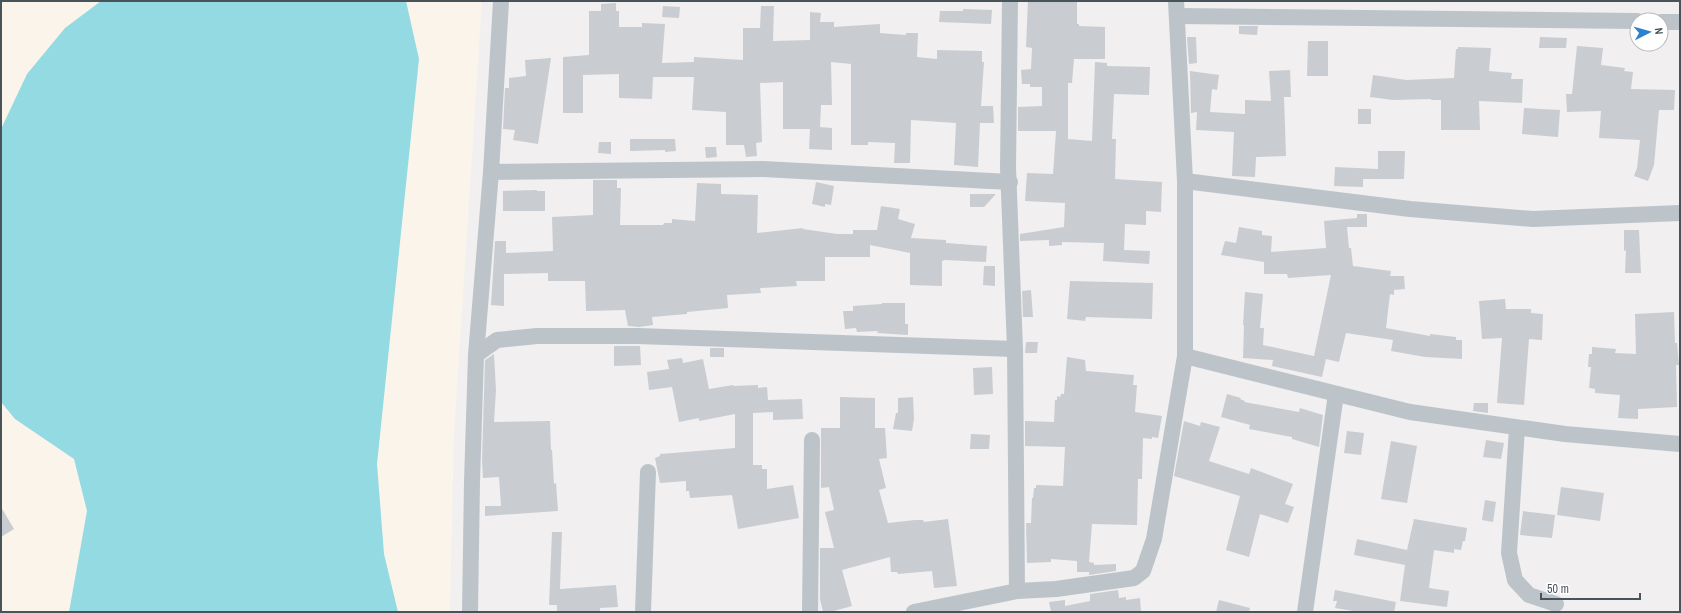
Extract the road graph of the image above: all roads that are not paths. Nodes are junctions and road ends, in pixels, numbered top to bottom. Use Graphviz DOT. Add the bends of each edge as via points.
graph roads {
  1 [pos="501,1"];
  2 [pos="1010,1"];
  3 [pos="1176,8"];
  4 [pos="1629,21"];
  5 [pos="1669,22"];
  6 [pos="1680,22"];
  7 [pos="491,172"];
  8 [pos="1185,181"];
  9 [pos="1010,182"];
  10 [pos="1680,213"];
  11 [pos="1015,349"];
  12 [pos="476,355"];
  13 [pos="1185,356"];
  14 [pos="1336,394"];
  15 [pos="1517,428"];
  16 [pos="812,440"];
  17 [pos="1680,444"];
  18 [pos="648,472"];
  19 [pos="1017,591"];
  20 [pos="1556,604"];
  21 [pos="470,612"];
  22 [pos="643,612"];
  23 [pos="810,612"];
  24 [pos="914,612"];
  25 [pos="1305,612"];
  1 -- 7 [label="street"];
  2 -- 9 [label="street"];
  3 -- 4 [label="street"];
  3 -- 8 [label="street"];
  5 -- 6 [label="street"];
  7 -- 9 [label="street" via="763,169"];
  7 -- 12 [label="street"];
  8 -- 10 [label="street" via="1410,209 1533,219"];
  8 -- 13 [label="street"];
  9 -- 11 [label="street"];
  11 -- 12 [label="street" via="637,336 537,336 497,340"];
  11 -- 19 [label="street"];
  12 -- 21 [label="street"];
  13 -- 14 [label="street"];
  13 -- 19 [label="street" via="1154,539 1143,571 1134,578 1056,589"];
  14 -- 15 [label="street" via="1410,412"];
  14 -- 25 [label="street"];
  15 -- 17 [label="street"];
  15 -- 20 [label="street" via="1509,553 1515,580 1529,595"];
  16 -- 23 [label="street"];
  18 -- 22 [label="street"];
  19 -- 24 [label="street"];
}
